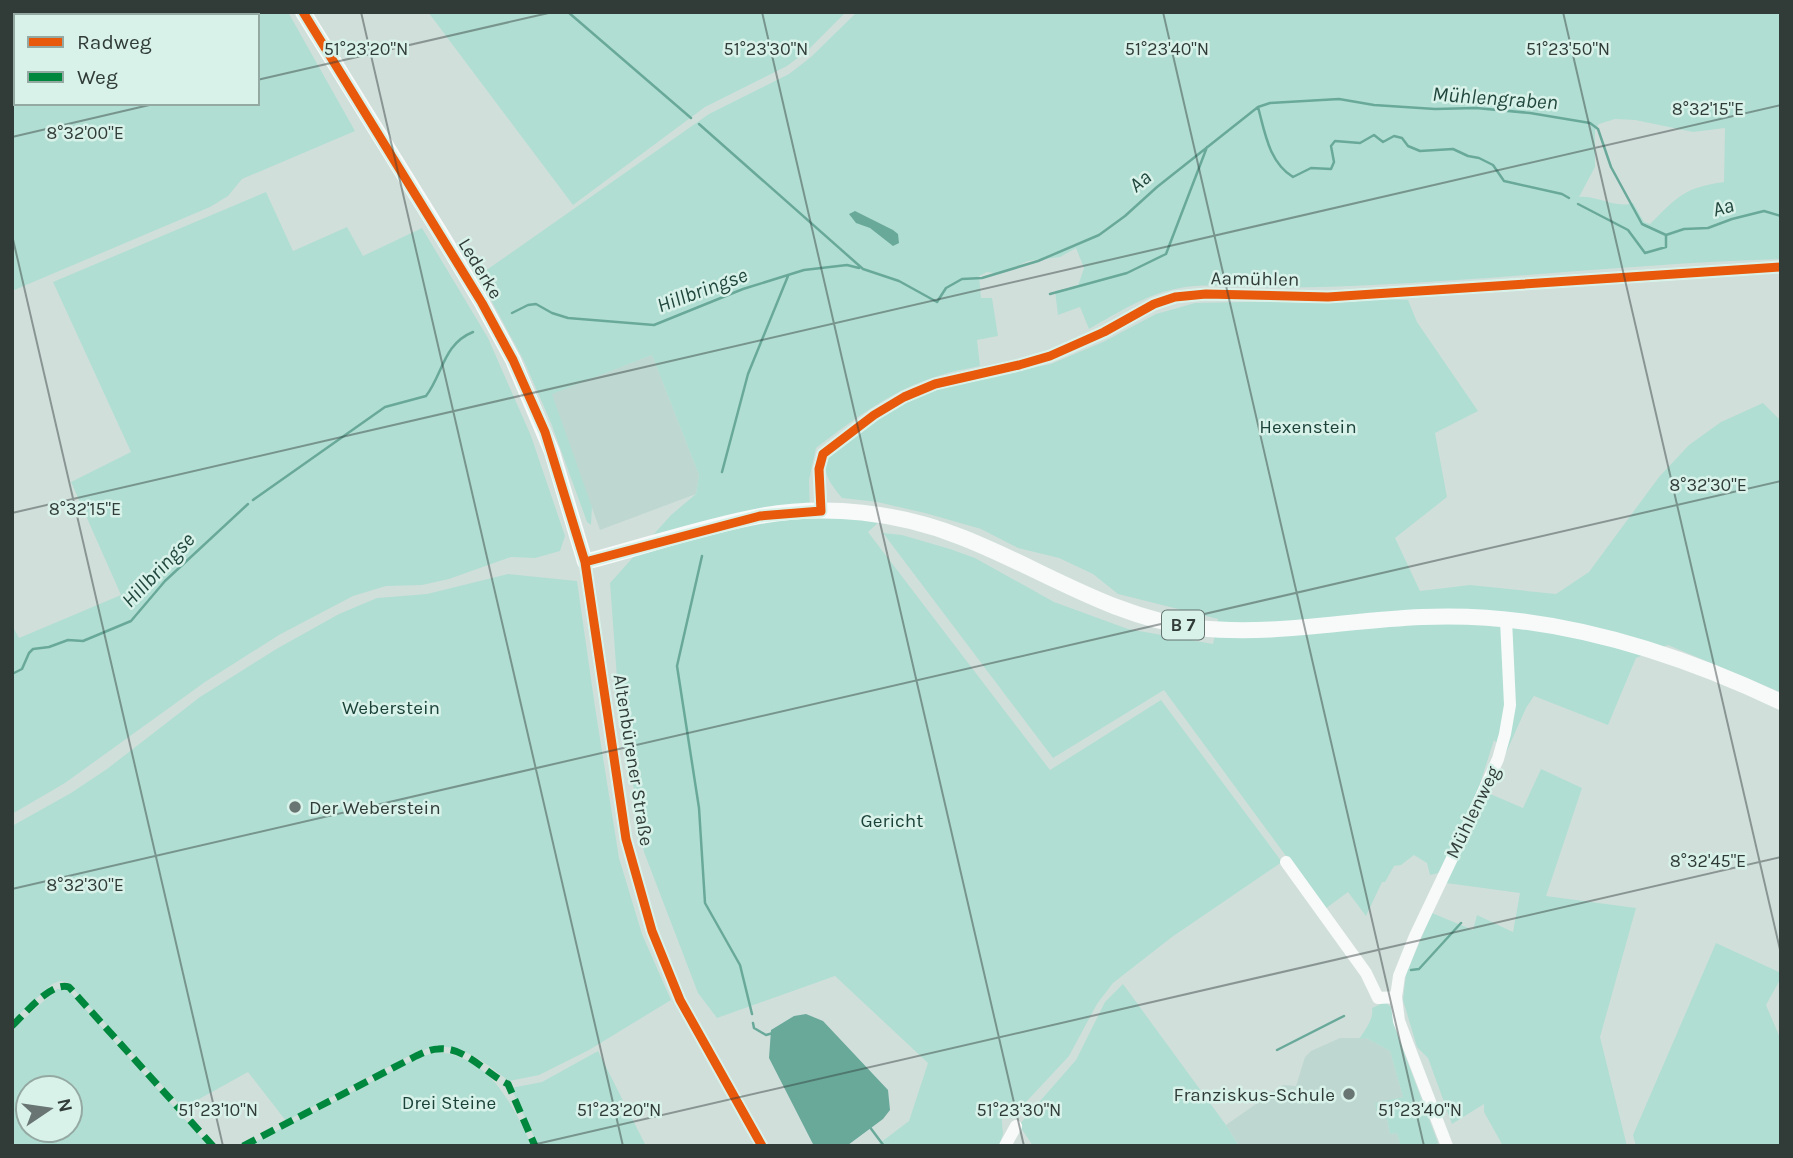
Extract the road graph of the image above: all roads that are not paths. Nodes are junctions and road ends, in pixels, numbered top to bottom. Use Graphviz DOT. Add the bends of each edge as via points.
graph roads {
  1 [pos="303,12"];
  2 [pos="1781,267"];
  3 [pos="821,511"];
  4 [pos="585,562"];
  5 [pos="1506,620"];
  6 [pos="1781,702"];
  7 [pos="1286,862"];
  8 [pos="1396,997"];
  9 [pos="1016,1126"];
  10 [pos="762,1146"];
  11 [pos="1004,1146"];
  12 [pos="1447,1146"];
  1 -- 4 [label="main road, Lederke" via="513,359 545,432"];
  2 -- 3 [label="street, Aamühlen" via="1340,296 1175,297 1050,356 935,384 874,415 823,454"];
  3 -- 4 [label="main road, B 7" via="760,516"];
  3 -- 5 [label="main road, B 7" via="918,522 1120,609 1196,628 1279,630 1420,617"];
  4 -- 10 [label="street, Altenbürener Straße" via="626,839 652,931 680,1000"];
  5 -- 6 [label="main road, B 7" via="1574,629 1625,642 1729,678"];
  5 -- 8 [label="street, Mühlenweg" via="1510,705 1498,759 1415,936"];
  7 -- 8 [label="street" via="1366,972 1378,998"];
  8 -- 12 [label="street, Mühlenweg" via="1399,1021"];
  9 -- 11 [label="street"];
}
